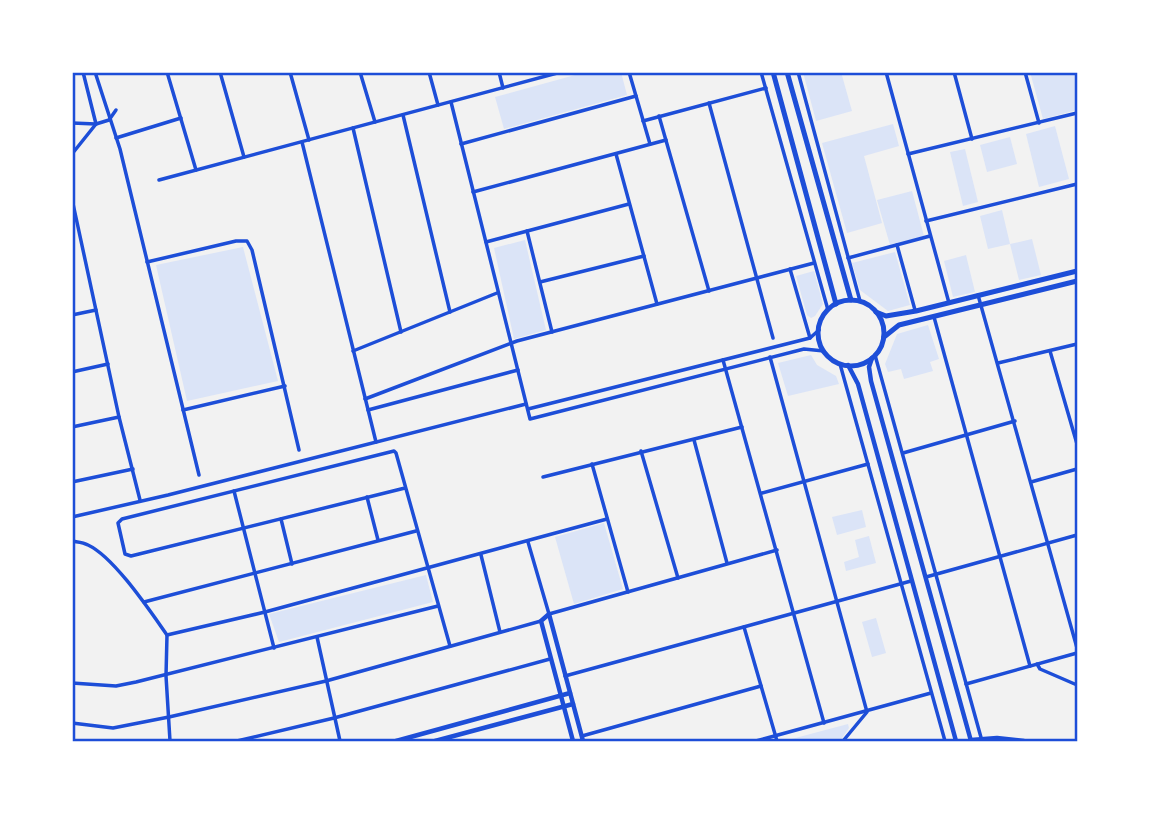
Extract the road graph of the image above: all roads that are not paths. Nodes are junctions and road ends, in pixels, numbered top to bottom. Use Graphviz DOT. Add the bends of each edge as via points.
graph roads {
  1 [pos="83,72"];
  2 [pos="95,72"];
  3 [pos="167,72"];
  4 [pos="220,72"];
  5 [pos="290,72"];
  6 [pos="360,72"];
  7 [pos="429,72"];
  8 [pos="499,72"];
  9 [pos="561,72"];
  10 [pos="629,72"];
  11 [pos="761,72"];
  12 [pos="773,72"];
  13 [pos="787,72"];
  14 [pos="798,72"];
  15 [pos="886,72"];
  16 [pos="954,72"];
  17 [pos="1025,72"];
  18 [pos="503,88"];
  19 [pos="766,88"];
  20 [pos="636,96"];
  21 [pos="451,102"];
  22 [pos="709,103"];
  23 [pos="439,105"];
  24 [pos="116,110"];
  25 [pos="1077,113"];
  26 [pos="403,115"];
  27 [pos="659,116"];
  28 [pos="180,118"];
  29 [pos="109,120"];
  30 [pos="643,121"];
  31 [pos="72,122"];
  32 [pos="375,122"];
  33 [pos="1039,122"];
  34 [pos="96,124"];
  35 [pos="353,128"];
  36 [pos="115,138"];
  37 [pos="972,139"];
  38 [pos="309,140"];
  39 [pos="666,140"];
  40 [pos="302,142"];
  41 [pos="461,144"];
  42 [pos="650,144"];
  43 [pos="616,153"];
  44 [pos="72,154"];
  45 [pos="908,154"];
  46 [pos="244,157"];
  47 [pos="196,170"];
  48 [pos="159,180"];
  49 [pos="1077,184"];
  50 [pos="473,192"];
  51 [pos="72,199"];
  52 [pos="630,204"];
  53 [pos="926,221"];
  54 [pos="77,228"];
  55 [pos="527,231"];
  56 [pos="72,234"];
  57 [pos="930,236"];
  58 [pos="486,242"];
  59 [pos="897,245"];
  60 [pos="644,256"];
  61 [pos="848,258"];
  62 [pos="147,262"];
  63 [pos="814,263"];
  64 [pos="790,269"];
  65 [pos="1077,271"];
  66 [pos="758,278"];
  67 [pos="1077,281"];
  68 [pos="540,282"];
  69 [pos="709,290"];
  70 [pos="498,292"];
  71 [pos="978,295"];
  72 [pos="851,300"];
  73 [pos="860,302"];
  74 [pos="948,303"];
  75 [pos="657,304"];
  76 [pos="836,304"];
  77 [pos="981,304"];
  78 [pos="96,310"];
  79 [pos="828,310"];
  80 [pos="916,311"];
  81 [pos="450,312"];
  82 [pos="876,312"];
  83 [pos="72,315"];
  84 [pos="934,317"];
  85 [pos="819,330"];
  86 [pos="401,332"];
  87 [pos="552,332"];
  88 [pos="884,337"];
  89 [pos="773,338"];
  90 [pos="810,338"];
  91 [pos="511,344"];
  92 [pos="1077,344"];
  93 [pos="353,351"];
  94 [pos="824,351"];
  95 [pos="1050,351"];
  96 [pos="770,357"];
  97 [pos="874,357"];
  98 [pos="723,360"];
  99 [pos="998,363"];
  100 [pos="108,364"];
  101 [pos="840,364"];
  102 [pos="848,365"];
  103 [pos="726,369"];
  104 [pos="518,370"];
  105 [pos="72,372"];
  106 [pos="285,386"];
  107 [pos="365,399"];
  108 [pos="527,406"];
  109 [pos="183,410"];
  110 [pos="368,410"];
  111 [pos="119,417"];
  112 [pos="1015,421"];
  113 [pos="72,427"];
  114 [pos="742,427"];
  115 [pos="965,436"];
  116 [pos="694,440"];
  117 [pos="376,442"];
  118 [pos="1077,444"];
  119 [pos="299,450"];
  120 [pos="641,451"];
  121 [pos="903,453"];
  122 [pos="592,464"];
  123 [pos="868,464"];
  124 [pos="134,468"];
  125 [pos="1077,469"];
  126 [pos="199,475"];
  127 [pos="543,477"];
  128 [pos="804,481"];
  129 [pos="72,482"];
  130 [pos="1031,482"];
  131 [pos="405,488"];
  132 [pos="234,491"];
  133 [pos="761,493"];
  134 [pos="367,497"];
  135 [pos="141,501"];
  136 [pos="72,517"];
  137 [pos="281,519"];
  138 [pos="607,519"];
  139 [pos="244,528"];
  140 [pos="416,531"];
  141 [pos="1077,535"];
  142 [pos="378,540"];
  143 [pos="72,541"];
  144 [pos="528,542"];
  145 [pos="1048,543"];
  146 [pos="777,550"];
  147 [pos="481,555"];
  148 [pos="1000,556"];
  149 [pos="292,564"];
  150 [pos="727,564"];
  151 [pos="428,569"];
  152 [pos="256,573"];
  153 [pos="935,574"];
  154 [pos="926,577"];
  155 [pos="678,578"];
  156 [pos="911,581"];
  157 [pos="901,583"];
  158 [pos="628,592"];
  159 [pos="836,601"];
  160 [pos="144,602"];
  161 [pos="438,606"];
  162 [pos="265,612"];
  163 [pos="794,613"];
  164 [pos="549,614"];
  165 [pos="541,621"];
  166 [pos="744,627"];
  167 [pos="500,632"];
  168 [pos="167,635"];
  169 [pos="316,637"];
  170 [pos="450,646"];
  171 [pos="274,648"];
  172 [pos="1077,651"];
  173 [pos="550,659"];
  174 [pos="1037,664"];
  175 [pos="1030,666"];
  176 [pos="166,676"];
  177 [pos="565,676"];
  178 [pos="326,681"];
  179 [pos="72,683"];
  180 [pos="966,684"];
  181 [pos="1077,685"];
  182 [pos="761,687"];
  183 [pos="570,693"];
  184 [pos="931,693"];
  185 [pos="561,696"];
  186 [pos="573,704"];
  187 [pos="563,707"];
  188 [pos="867,712"];
  189 [pos="169,717"];
  190 [pos="334,718"];
  191 [pos="72,723"];
  192 [pos="824,723"];
  193 [pos="583,739"];
  194 [pos="776,739"];
  195 [pos="982,740"];
  196 [pos="170,741"];
  197 [pos="237,741"];
  198 [pos="340,741"];
  199 [pos="396,741"];
  200 [pos="435,741"];
  201 [pos="573,741"];
  202 [pos="757,741"];
  203 [pos="844,741"];
  204 [pos="945,741"];
  205 [pos="956,741"];
  206 [pos="971,741"];
  207 [pos="1024,741"];
  1 -- 34 [label="street"];
  2 -- 29 [label="street"];
  3 -- 28 [label="street"];
  4 -- 46 [label="street"];
  5 -- 38 [label="street"];
  6 -- 32 [label="street"];
  7 -- 23 [label="street"];
  8 -- 18 [label="street"];
  9 -- 18 [label="street"];
  10 -- 20 [label="street"];
  11 -- 19 [label="street"];
  12 -- 76 [label="main road"];
  13 -- 72 [label="main road"];
  14 -- 61 [label="street"];
  15 -- 45 [label="street"];
  16 -- 37 [label="street"];
  17 -- 33 [label="street"];
  18 -- 21 [label="street"];
  19 -- 22 [label="street"];
  19 -- 63 [label="street"];
  20 -- 30 [label="street"];
  20 -- 41 [label="street"];
  21 -- 23 [label="street"];
  21 -- 41 [label="street"];
  22 -- 27 [label="street"];
  22 -- 66 [label="street"];
  23 -- 26 [label="street"];
  24 -- 29 [label="street"];
  25 -- 33 [label="street"];
  26 -- 32 [label="street"];
  26 -- 81 [label="street"];
  27 -- 30 [label="street"];
  27 -- 39 [label="street"];
  28 -- 36 [label="street"];
  28 -- 47 [label="street"];
  29 -- 34 [label="street"];
  29 -- 36 [label="street"];
  30 -- 42 [label="street"];
  31 -- 34 [label="street"];
  32 -- 35 [label="street"];
  33 -- 37 [label="street"];
  34 -- 44 [label="street"];
  35 -- 38 [label="street"];
  35 -- 86 [label="street"];
  36 -- 62 [label="street"];
  37 -- 45 [label="street"];
  38 -- 40 [label="street"];
  39 -- 42 [label="street"];
  39 -- 69 [label="street"];
  40 -- 46 [label="street"];
  40 -- 93 [label="street"];
  41 -- 50 [label="street"];
  42 -- 43 [label="street"];
  43 -- 50 [label="street"];
  43 -- 52 [label="street"];
  45 -- 53 [label="street"];
  46 -- 47 [label="street"];
  47 -- 48 [label="street"];
  49 -- 53 [label="street"];
  50 -- 58 [label="street"];
  51 -- 54 [label="street"];
  52 -- 55 [label="street"];
  52 -- 60 [label="street"];
  53 -- 57 [label="street"];
  54 -- 56 [label="street"];
  54 -- 78 [label="street"];
  55 -- 58 [label="street"];
  55 -- 68 [label="street"];
  57 -- 59 [label="street"];
  57 -- 74 [label="street"];
  58 -- 70 [label="street"];
  59 -- 61 [label="street"];
  59 -- 80 [label="street"];
  60 -- 68 [label="street"];
  60 -- 75 [label="street"];
  61 -- 73 [label="street"];
  62 -- 106 [label="street" via="247,241"];
  62 -- 109 [label="street"];
  63 -- 64 [label="street"];
  63 -- 79 [label="street"];
  64 -- 66 [label="street"];
  64 -- 90 [label="street"];
  65 -- 71 [label="main road"];
  66 -- 69 [label="street"];
  66 -- 89 [label="street"];
  67 -- 77 [label="main road"];
  68 -- 87 [label="street"];
  69 -- 75 [label="street"];
  70 -- 81 [label="street"];
  70 -- 91 [label="street"];
  71 -- 74 [label="main road"];
  71 -- 77 [label="street"];
  72 -- 73 [label="main road"];
  72 -- 76 [label="main road"];
  73 -- 82 [label="main road"];
  74 -- 80 [label="main road"];
  75 -- 87 [label="street"];
  76 -- 79 [label="main road"];
  77 -- 84 [label="main road"];
  77 -- 99 [label="street"];
  78 -- 83 [label="street"];
  78 -- 100 [label="street"];
  79 -- 85 [label="main road"];
  80 -- 82 [label="main road" via="886,316"];
  81 -- 86 [label="street"];
  82 -- 88 [label="main road"];
  84 -- 88 [label="main road" via="895,327"];
  84 -- 115 [label="street"];
  85 -- 90 [label="street"];
  85 -- 94 [label="main road"];
  86 -- 93 [label="street"];
  87 -- 91 [label="street"];
  88 -- 97 [label="main road"];
  90 -- 98 [label="street"];
  91 -- 104 [label="street"];
  91 -- 107 [label="street"];
  92 -- 95 [label="street"];
  93 -- 107 [label="street"];
  94 -- 96 [label="street" via="810,348"];
  94 -- 101 [label="main road"];
  95 -- 99 [label="street"];
  95 -- 118 [label="street"];
  96 -- 103 [label="street"];
  96 -- 128 [label="street"];
  97 -- 102 [label="main road"];
  97 -- 121 [label="street"];
  97 -- 154 [label="street" via="870,381"];
  98 -- 103 [label="street"];
  98 -- 108 [label="street"];
  99 -- 112 [label="street"];
  100 -- 105 [label="street"];
  100 -- 111 [label="street"];
  101 -- 102 [label="main road"];
  101 -- 123 [label="street"];
  102 -- 156 [label="street" via="858,384"];
  103 -- 108 [label="street" via="530,419"];
  103 -- 114 [label="street"];
  104 -- 108 [label="street"];
  104 -- 110 [label="street"];
  106 -- 109 [label="street"];
  106 -- 119 [label="street"];
  107 -- 110 [label="street"];
  108 -- 117 [label="street"];
  109 -- 126 [label="street"];
  110 -- 117 [label="street"];
  111 -- 113 [label="street"];
  111 -- 124 [label="street"];
  112 -- 115 [label="street"];
  112 -- 130 [label="street"];
  114 -- 116 [label="street"];
  114 -- 133 [label="street"];
  115 -- 121 [label="street"];
  115 -- 148 [label="street"];
  116 -- 120 [label="street"];
  116 -- 150 [label="street"];
  117 -- 135 [label="street"];
  120 -- 122 [label="street"];
  120 -- 155 [label="street"];
  121 -- 153 [label="street"];
  122 -- 127 [label="street"];
  122 -- 138 [label="street"];
  123 -- 128 [label="street"];
  123 -- 157 [label="street"];
  124 -- 129 [label="street"];
  124 -- 135 [label="street"];
  125 -- 130 [label="street"];
  128 -- 133 [label="street"];
  128 -- 159 [label="street"];
  130 -- 145 [label="street"];
  131 -- 132 [label="street" via="396,453 390,451"];
  131 -- 134 [label="street"];
  131 -- 140 [label="street"];
  132 -- 139 [label="street"];
  132 -- 139 [label="street" via="119,521 125,554"];
  133 -- 146 [label="street"];
  134 -- 137 [label="street"];
  134 -- 142 [label="street"];
  135 -- 136 [label="street"];
  137 -- 139 [label="street"];
  137 -- 149 [label="street"];
  138 -- 144 [label="street"];
  138 -- 158 [label="street"];
  139 -- 152 [label="street"];
  140 -- 142 [label="street"];
  140 -- 151 [label="street"];
  141 -- 145 [label="street"];
  142 -- 149 [label="street"];
  143 -- 160 [label="street" via="88,545 106,559"];
  144 -- 147 [label="street"];
  144 -- 164 [label="street"];
  145 -- 148 [label="street"];
  145 -- 172 [label="street"];
  146 -- 150 [label="street"];
  146 -- 163 [label="street"];
  147 -- 151 [label="street"];
  147 -- 167 [label="street"];
  148 -- 153 [label="street"];
  148 -- 175 [label="street"];
  149 -- 152 [label="street"];
  150 -- 155 [label="street"];
  151 -- 161 [label="street"];
  151 -- 162 [label="street"];
  152 -- 160 [label="street"];
  152 -- 162 [label="street"];
  153 -- 154 [label="street"];
  153 -- 180 [label="street"];
  154 -- 206 [label="street"];
  155 -- 158 [label="street"];
  156 -- 157 [label="street"];
  156 -- 205 [label="street"];
  157 -- 159 [label="street"];
  157 -- 184 [label="street"];
  158 -- 164 [label="street"];
  159 -- 163 [label="street"];
  159 -- 188 [label="street"];
  160 -- 168 [label="street"];
  161 -- 169 [label="street"];
  161 -- 170 [label="street"];
  162 -- 168 [label="street"];
  162 -- 171 [label="street"];
  163 -- 166 [label="street"];
  163 -- 192 [label="street"];
  164 -- 165 [label="street"];
  164 -- 177 [label="street"];
  165 -- 167 [label="street"];
  165 -- 173 [label="street"];
  166 -- 177 [label="street"];
  166 -- 182 [label="street"];
  167 -- 170 [label="street"];
  168 -- 176 [label="street"];
  169 -- 171 [label="street"];
  169 -- 178 [label="street"];
  170 -- 178 [label="street"];
  171 -- 176 [label="street"];
  172 -- 174 [label="street"];
  173 -- 185 [label="street"];
  173 -- 190 [label="street"];
  174 -- 175 [label="street"];
  174 -- 181 [label="street"];
  175 -- 180 [label="street"];
  176 -- 179 [label="street" via="116,687"];
  176 -- 189 [label="street"];
  177 -- 183 [label="street"];
  178 -- 189 [label="street"];
  178 -- 190 [label="street"];
  180 -- 195 [label="street"];
  182 -- 193 [label="street"];
  182 -- 194 [label="street"];
  183 -- 185 [label="street"];
  183 -- 186 [label="street"];
  184 -- 188 [label="street"];
  184 -- 204 [label="street"];
  185 -- 187 [label="street"];
  185 -- 199 [label="street"];
  186 -- 187 [label="street"];
  186 -- 193 [label="street"];
  187 -- 200 [label="street"];
  187 -- 201 [label="street"];
  188 -- 192 [label="street"];
  188 -- 203 [label="street"];
  189 -- 191 [label="street" via="113,728"];
  189 -- 196 [label="street"];
  190 -- 197 [label="street"];
  190 -- 198 [label="street"];
  192 -- 194 [label="street"];
  194 -- 202 [label="street"];
  195 -- 206 [label="street"];
  195 -- 207 [label="street"];
}
